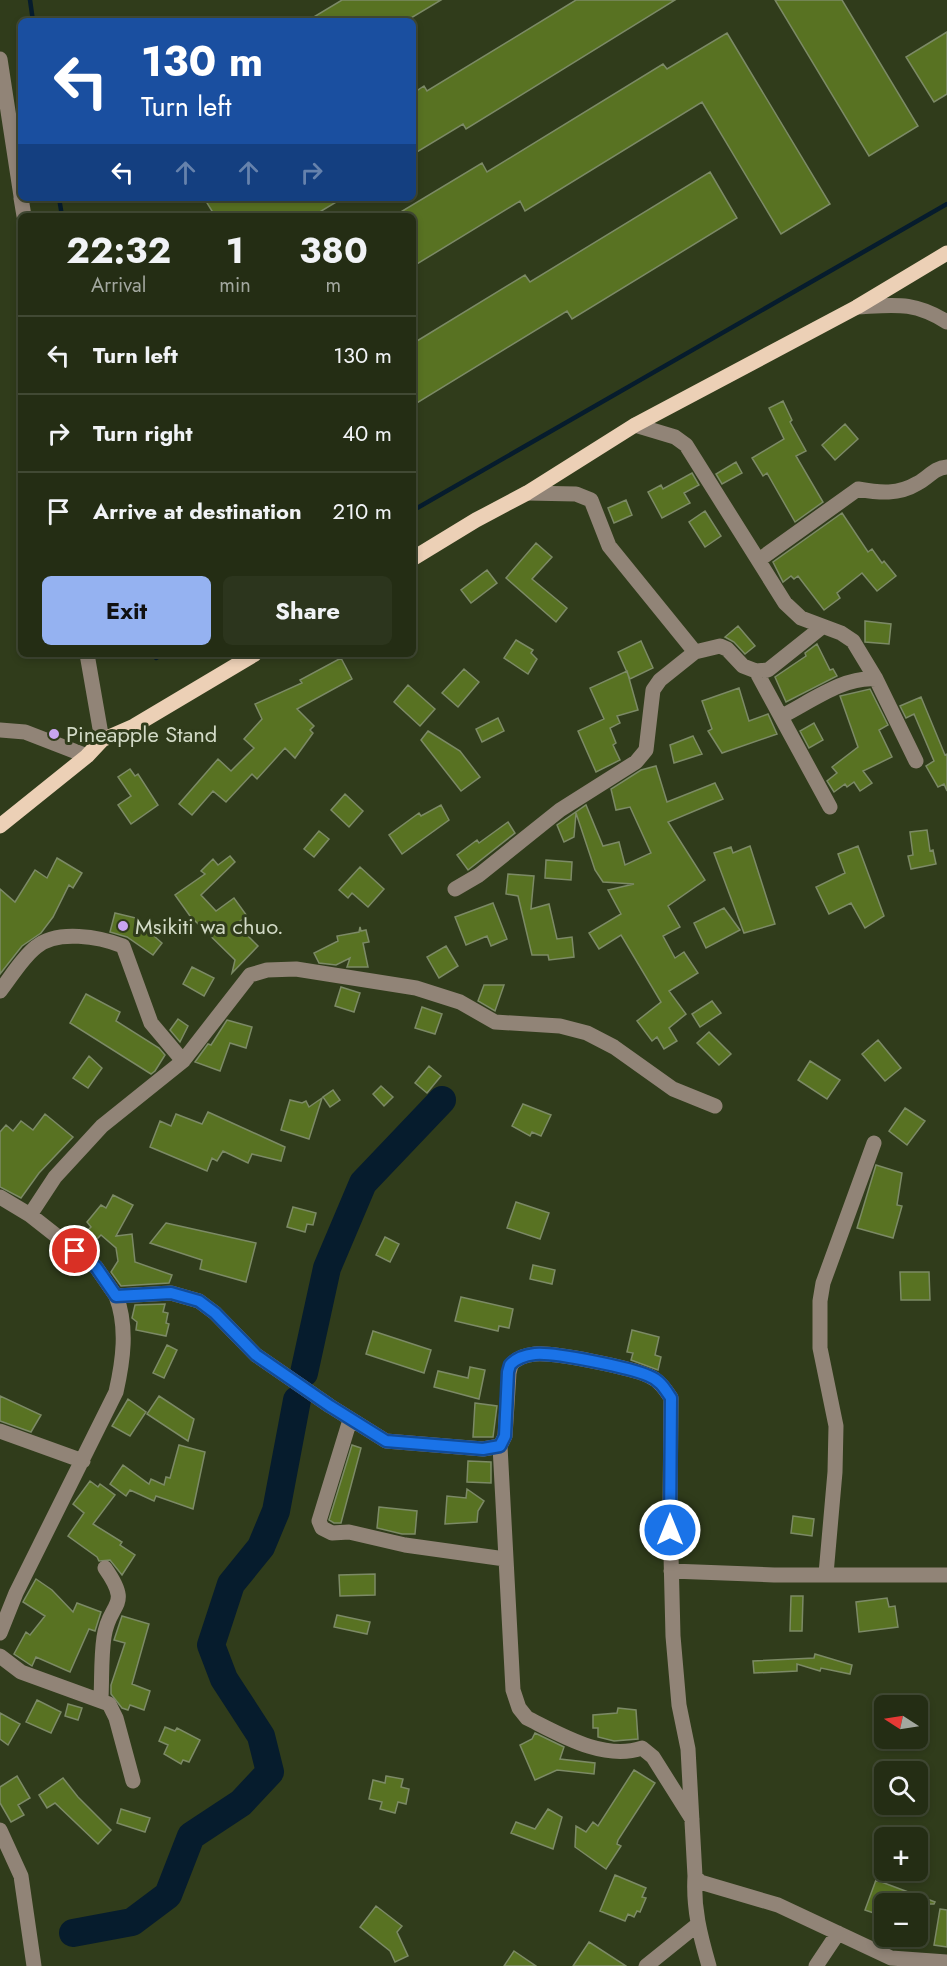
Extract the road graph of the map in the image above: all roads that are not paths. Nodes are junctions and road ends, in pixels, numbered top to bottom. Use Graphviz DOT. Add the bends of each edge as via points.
graph roads {
  1 [pos="0,59"];
  2 [pos="18,177"];
  3 [pos="947,253"];
  4 [pos="857,307"];
  5 [pos="947,321"];
  6 [pos="635,425"];
  7 [pos="947,467"];
  8 [pos="527,494"];
  9 [pos="416,557"];
  10 [pos="759,560"];
  11 [pos="822,627"];
  12 [pos="695,652"];
  13 [pos="88,657"];
  14 [pos="250,657"];
  15 [pos="756,671"];
  16 [pos="876,679"];
  17 [pos="782,716"];
  18 [pos="0,730"];
  19 [pos="102,740"];
  20 [pos="87,756"];
  21 [pos="916,761"];
  22 [pos="830,807"];
  23 [pos="0,826"];
  24 [pos="455,889"];
  25 [pos="0,991"];
  26 [pos="183,1061"];
  27 [pos="716,1106"];
  28 [pos="874,1143"];
  29 [pos="0,1197"];
  30 [pos="30,1215"];
  31 [pos="116,1296"];
  32 [pos="350,1420"];
  33 [pos="0,1431"];
  34 [pos="500,1446"];
  35 [pos="83,1461"];
  36 [pos="505,1559"];
  37 [pos="105,1568"];
  38 [pos="671,1571"];
  39 [pos="826,1575"];
  40 [pos="947,1575"];
  41 [pos="0,1633"];
  42 [pos="0,1656"];
  43 [pos="0,1667"];
  44 [pos="21,1672"];
  45 [pos="100,1698"];
  46 [pos="133,1781"];
  47 [pos="692,1819"];
  48 [pos="0,1830"];
  49 [pos="694,1876"];
  50 [pos="697,1925"];
  51 [pos="838,1933"];
  52 [pos="947,1962"];
  53 [pos="34,1966"];
  54 [pos="646,1966"];
  55 [pos="709,1966"];
  56 [pos="816,1966"];
  1 -- 2 [label="street"];
  3 -- 4 [label="main road"];
  4 -- 5 [label="street" via="899,305 926,309"];
  4 -- 6 [label="main road"];
  6 -- 8 [label="main road"];
  6 -- 10 [label="street" via="675,437 686,445"];
  7 -- 10 [label="street" via="938,468 917,484 887,494 858,489"];
  8 -- 9 [label="main road"];
  8 -- 12 [label="street" via="576,494 591,500 609,546"];
  10 -- 11 [label="street" via="785,603 801,618"];
  11 -- 15 [label="street" via="768,670"];
  11 -- 16 [label="street" via="853,641"];
  12 -- 15 [label="street" via="720,646 743,666"];
  12 -- 24 [label="street" via="653,690 646,750 636,762 560,810 479,875"];
  13 -- 19 [label="street"];
  14 -- 19 [label="main road" via="134,726"];
  15 -- 17 [label="street"];
  16 -- 17 [label="street" via="845,684"];
  16 -- 21 [label="street"];
  17 -- 22 [label="street"];
  18 -- 20 [label="street" via="25,732"];
  19 -- 20 [label="main road"];
  20 -- 23 [label="main road"];
  25 -- 26 [label="street" via="37,946 54,938 75,936 110,941 123,946 151,1023"];
  26 -- 27 [label="street" via="250,975 296,969 416,988 460,1002 495,1022 560,1026 587,1033 614,1047 673,1089"];
  26 -- 30 [label="street" via="102,1126 55,1177"];
  28 -- 39 [label="street" via="820,1301 820,1348 836,1426"];
  29 -- 30 [label="street"];
  30 -- 31 [label="street" via="96,1267"];
  31 -- 32 [label="street" via="171,1293 199,1301 256,1355"];
  31 -- 35 [label="street" via="123,1314 123,1361 116,1392"];
  32 -- 34 [label="street" via="386,1441 483,1449"];
  32 -- 36 [label="street" via="319,1521 322,1528 332,1533 348,1532 405,1545"];
  33 -- 35 [label="street"];
  34 -- 36 [label="street"];
  34 -- 38 [label="street" via="505,1436 508,1372 510,1365 522,1356 571,1358 649,1375 663,1385 671,1398"];
  35 -- 41 [label="street"];
  36 -- 47 [label="street" via="513,1690 519,1708 527,1718 599,1750 631,1752 642,1748 653,1757"];
  37 -- 45 [label="street" via="119,1594 104,1634"];
  38 -- 39 [label="street"];
  38 -- 47 [label="street" via="674,1648 688,1749"];
  39 -- 40 [label="street"];
  42 -- 44 [label="street"];
  43 -- 44 [label="street"];
  44 -- 45 [label="street"];
  45 -- 46 [label="street" via="109,1704 116,1718"];
  47 -- 49 [label="street"];
  48 -- 53 [label="street" via="21,1876"];
  49 -- 50 [label="street"];
  49 -- 51 [label="street" via="700,1882 778,1905"];
  50 -- 54 [label="street"];
  50 -- 55 [label="street"];
  51 -- 52 [label="street" via="891,1958"];
  51 -- 56 [label="street"];
}
